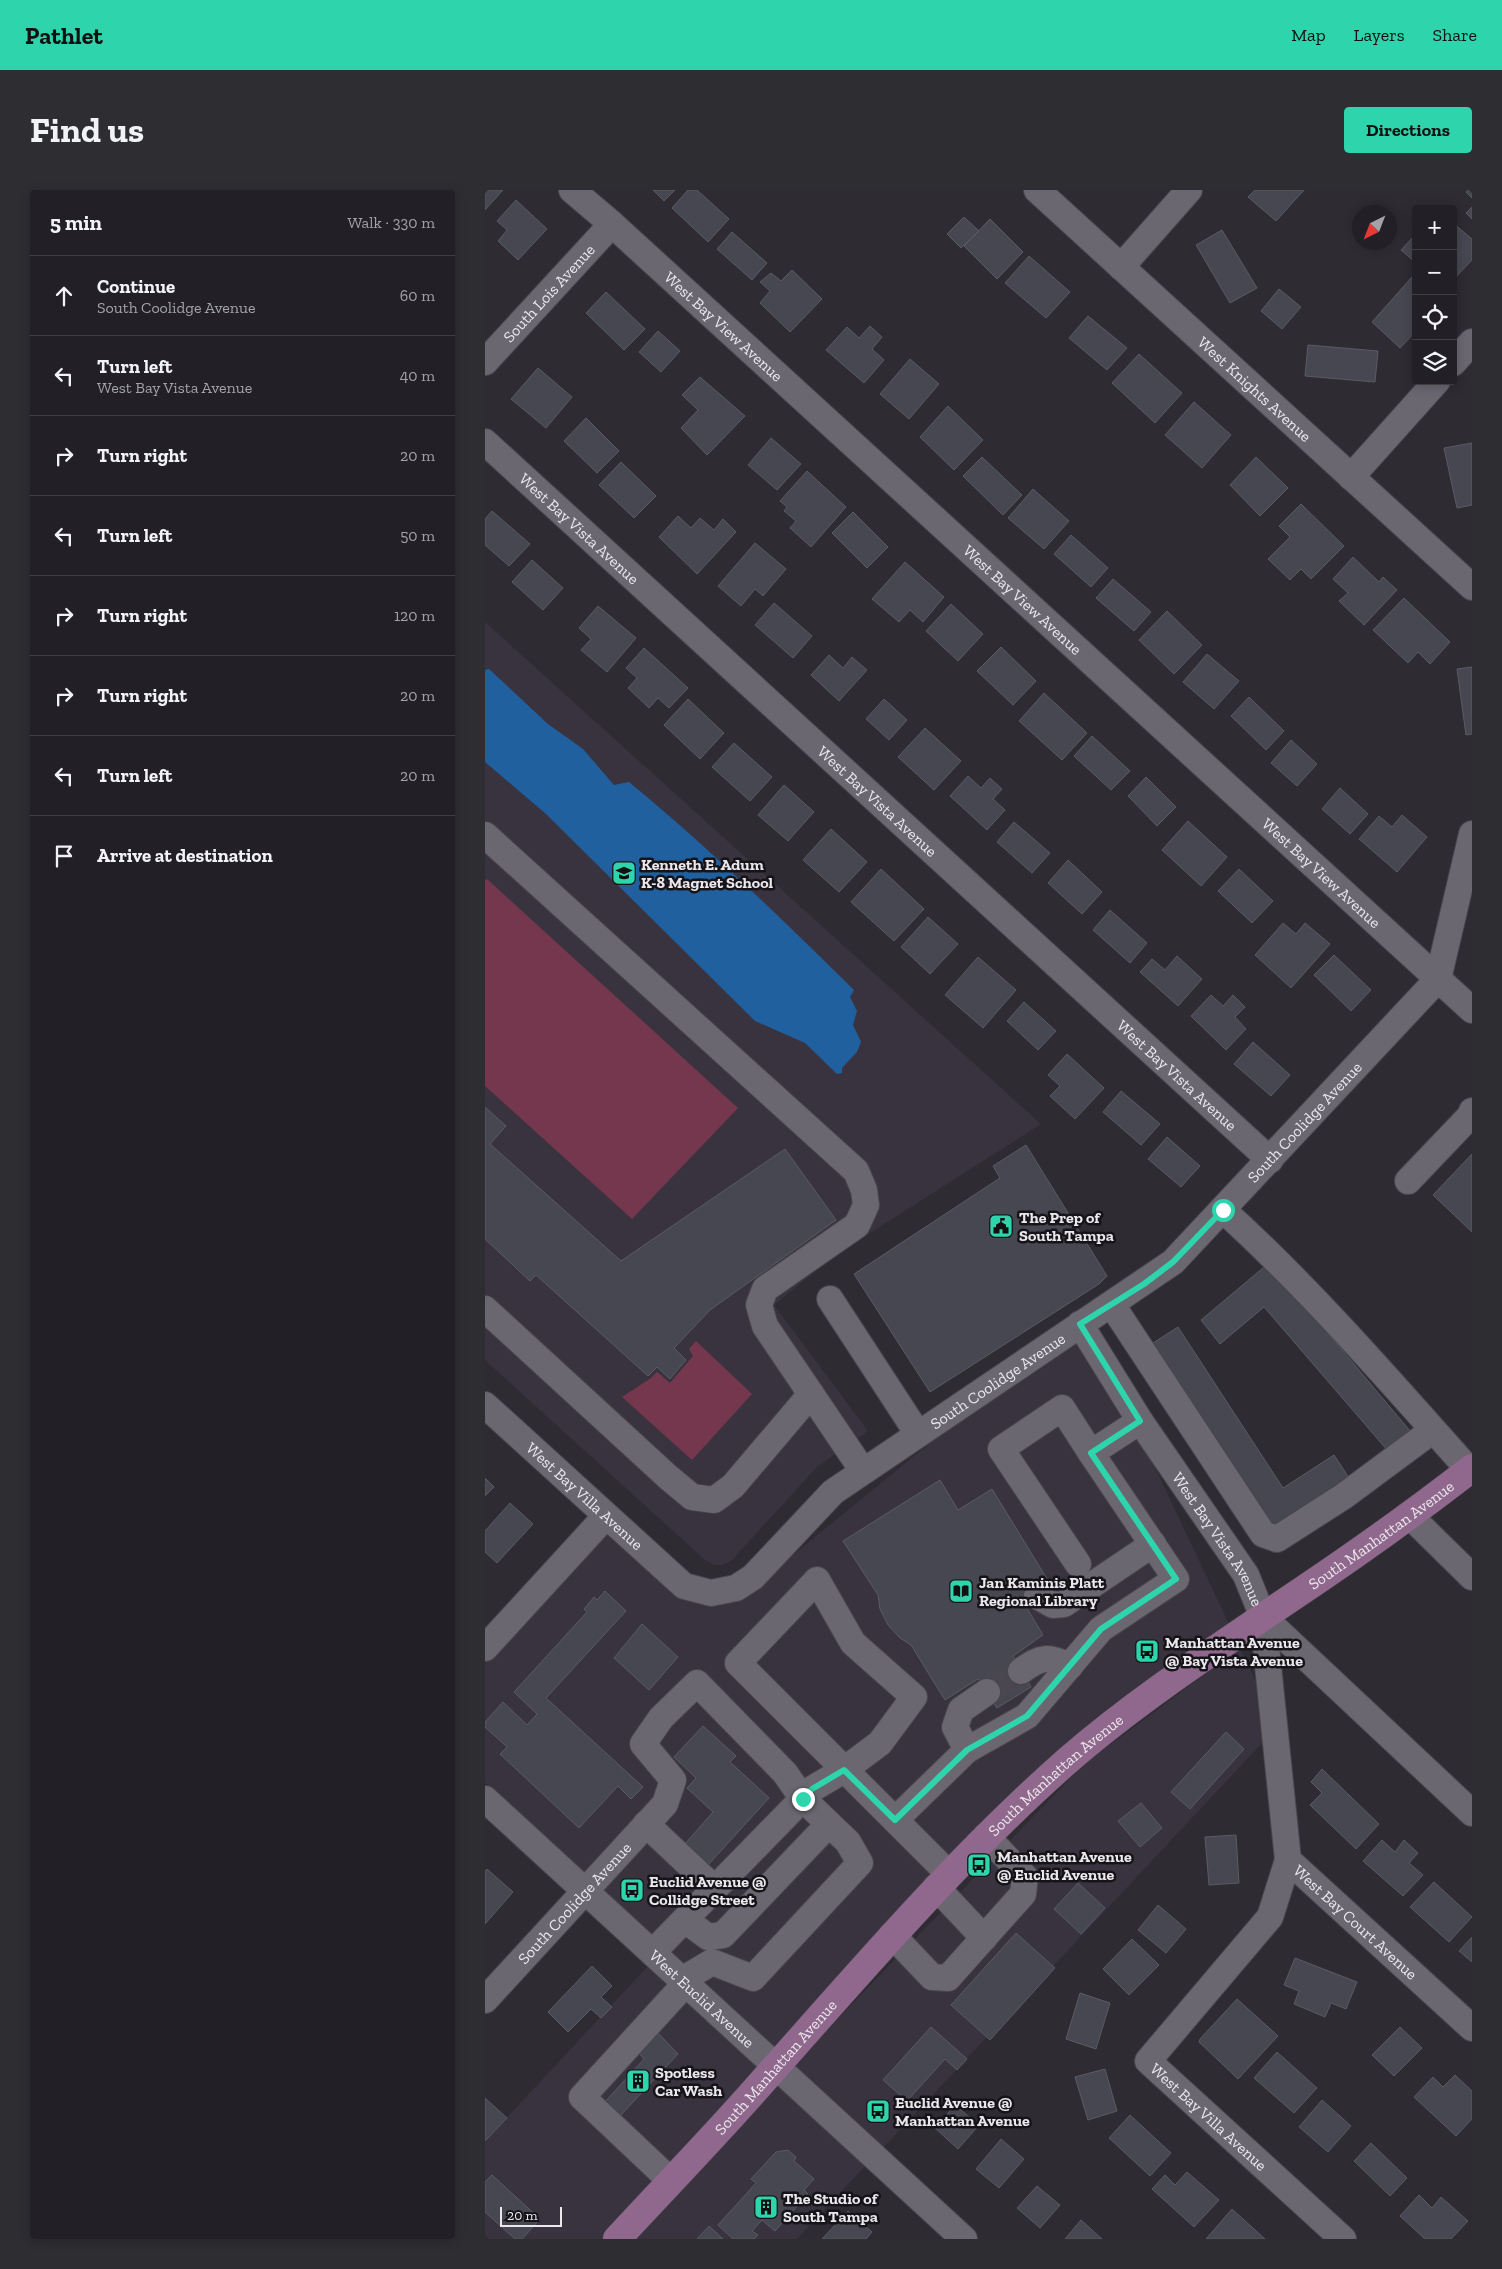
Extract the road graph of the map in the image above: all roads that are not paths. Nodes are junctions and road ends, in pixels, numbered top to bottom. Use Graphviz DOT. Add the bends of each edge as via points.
graph roads {
  1 [pos="572,190"];
  2 [pos="1037,190"];
  3 [pos="1189,190"];
  4 [pos="612,224"];
  5 [pos="1121,266"];
  6 [pos="1472,342"];
  7 [pos="1457,359"];
  8 [pos="485,362"];
  9 [pos="1433,385"];
  10 [pos="485,442"];
  11 [pos="1351,477"];
  12 [pos="1472,587"];
  13 [pos="1472,834"];
  14 [pos="485,835"];
  15 [pos="1438,979"];
  16 [pos="1470,1003"];
  17 [pos="1472,1111"];
  18 [pos="1270,1160"];
  19 [pos="1408,1181"];
  20 [pos="1223,1210"];
  21 [pos="830,1299"];
  22 [pos="1112,1305"];
  23 [pos="485,1309"];
  24 [pos="1080,1324"];
  25 [pos="811,1394"];
  26 [pos="485,1406"];
  27 [pos="1140,1421"];
  28 [pos="1433,1430"];
  29 [pos="919,1434"];
  30 [pos="1091,1453"];
  31 [pos="1471,1469"];
  32 [pos="863,1471"];
  33 [pos="1409,1515"];
  34 [pos="606,1516"];
  35 [pos="1153,1544"];
  36 [pos="1078,1564"];
  37 [pos="1472,1578"];
  38 [pos="684,1586"];
  39 [pos="1037,1596"];
  40 [pos="1263,1617"];
  41 [pos="485,1648"];
  42 [pos="1070,1666"];
  43 [pos="1021,1671"];
  44 [pos="987,1692"];
  45 [pos="967,1750"];
  46 [pos="844,1770"];
  47 [pos="485,1799"];
  48 [pos="803,1799"];
  49 [pos="1472,1813"];
  50 [pos="895,1820"];
  51 [pos="647,1824"];
  52 [pos="829,1824"];
  53 [pos="986,1836"];
  54 [pos="1288,1860"];
  55 [pos="943,1880"];
  56 [pos="715,1889"];
  57 [pos="586,1891"];
  58 [pos="685,1920"];
  59 [pos="891,1935"];
  60 [pos="984,1938"];
  61 [pos="653,1952"];
  62 [pos="684,1982"];
  63 [pos="485,2000"];
  64 [pos="1472,2028"];
  65 [pos="776,2066"];
  66 [pos="671,2181"];
  67 [pos="617,2239"];
  68 [pos="964,2239"];
  69 [pos="1343,2239"];
  1 -- 4 [label="street, West Bay View Avenue"];
  2 -- 5 [label="street, West Knights Avenue"];
  3 -- 5 [label="street"];
  4 -- 8 [label="street, South Lois Avenue"];
  4 -- 15 [label="street, West Bay View Avenue"];
  5 -- 11 [label="street, West Knights Avenue"];
  6 -- 7 [label="street"];
  9 -- 11 [label="street"];
  10 -- 18 [label="street, West Bay Vista Avenue"];
  11 -- 12 [label="street, West Knights Avenue"];
  13 -- 15 [label="street, South Coolidge Avenue"];
  14 -- 25 [label="street" via="856,1171 865,1190 866,1205 857,1225 765,1289 759,1304 765,1326"];
  15 -- 16 [label="street, West Bay View Avenue"];
  15 -- 18 [label="street, South Coolidge Avenue"];
  17 -- 19 [label="street"];
  18 -- 20 [label="street, South Coolidge Avenue"];
  20 -- 22 [label="street, South Coolidge Avenue" via="1173,1262"];
  20 -- 28 [label="street" via="1339,1325"];
  21 -- 29 [label="street"];
  22 -- 24 [label="street, South Coolidge Avenue"];
  22 -- 28 [label="street" via="1263,1534 1277,1539 1344,1496"];
  23 -- 25 [label="street" via="692,1497 714,1500 733,1486"];
  24 -- 27 [label="street, West Bay Vista Avenue"];
  24 -- 29 [label="street, South Coolidge Avenue"];
  25 -- 32 [label="street"];
  26 -- 34 [label="street, West Bay Villa Avenue"];
  27 -- 30 [label="street"];
  27 -- 40 [label="street, West Bay Vista Avenue" via="1246,1575"];
  28 -- 31 [label="street"];
  29 -- 32 [label="street, South Coolidge Avenue"];
  30 -- 35 [label="street"];
  30 -- 36 [label="street" via="1062,1408 1001,1449"];
  31 -- 33 [label="main road, South Manhattan Avenue"];
  32 -- 38 [label="street, South Coolidge Avenue" via="833,1492 753,1577 735,1588 711,1594"];
  33 -- 37 [label="street"];
  33 -- 40 [label="main road, South Manhattan Avenue"];
  34 -- 38 [label="street, West Bay Villa Avenue"];
  34 -- 41 [label="street"];
  35 -- 39 [label="street" via="1064,1604 1053,1605"];
  35 -- 42 [label="street" via="1176,1579 1101,1629"];
  40 -- 49 [label="street, West Bay Vista Avenue"];
  40 -- 53 [label="main road, South Manhattan Avenue" via="1139,1704 1069,1760"];
  40 -- 54 [label="street, West Bay Court Avenue"];
  42 -- 43 [label="street" via="1051,1658 1037,1660"];
  42 -- 45 [label="street" via="1027,1716"];
  44 -- 45 [label="street" via="961,1710 958,1718 955,1727"];
  45 -- 50 [label="street"];
  46 -- 46 [label="street" via="738,1663 817,1580 853,1644 915,1697 880,1744"];
  46 -- 48 [label="street" via="812,1789"];
  46 -- 50 [label="street"];
  47 -- 57 [label="street, West Euclid Avenue"];
  48 -- 51 [label="street, South Coolidge Avenue" via="785,1773 697,1683 661,1718 643,1744 673,1780 665,1804"];
  48 -- 52 [label="street"];
  48 -- 56 [label="street"];
  50 -- 55 [label="street"];
  51 -- 56 [label="street"];
  51 -- 57 [label="street, South Coolidge Avenue"];
  52 -- 58 [label="street" via="723,1935 708,1938"];
  52 -- 62 [label="street" via="848,1842 860,1863 753,1978 711,1962"];
  53 -- 55 [label="main road, South Manhattan Avenue"];
  53 -- 60 [label="street" via="1025,1877 1023,1894"];
  54 -- 64 [label="street, West Bay Court Avenue"];
  54 -- 69 [label="street, West Bay Villa Avenue" via="1270,1918 1148,2061"];
  55 -- 59 [label="main road, South Manhattan Avenue"];
  55 -- 60 [label="street"];
  56 -- 58 [label="street"];
  57 -- 61 [label="street, West Euclid Avenue"];
  57 -- 63 [label="street, South Coolidge Avenue"];
  58 -- 61 [label="street"];
  59 -- 60 [label="street" via="932,1977 948,1978"];
  59 -- 65 [label="main road, South Manhattan Avenue"];
  61 -- 62 [label="street, West Euclid Avenue"];
  62 -- 65 [label="street, West Euclid Avenue"];
  62 -- 66 [label="street" via="582,2097"];
  65 -- 66 [label="main road, South Manhattan Avenue"];
  65 -- 68 [label="street, West Euclid Avenue"];
  66 -- 67 [label="main road, South Manhattan Avenue"];
}
